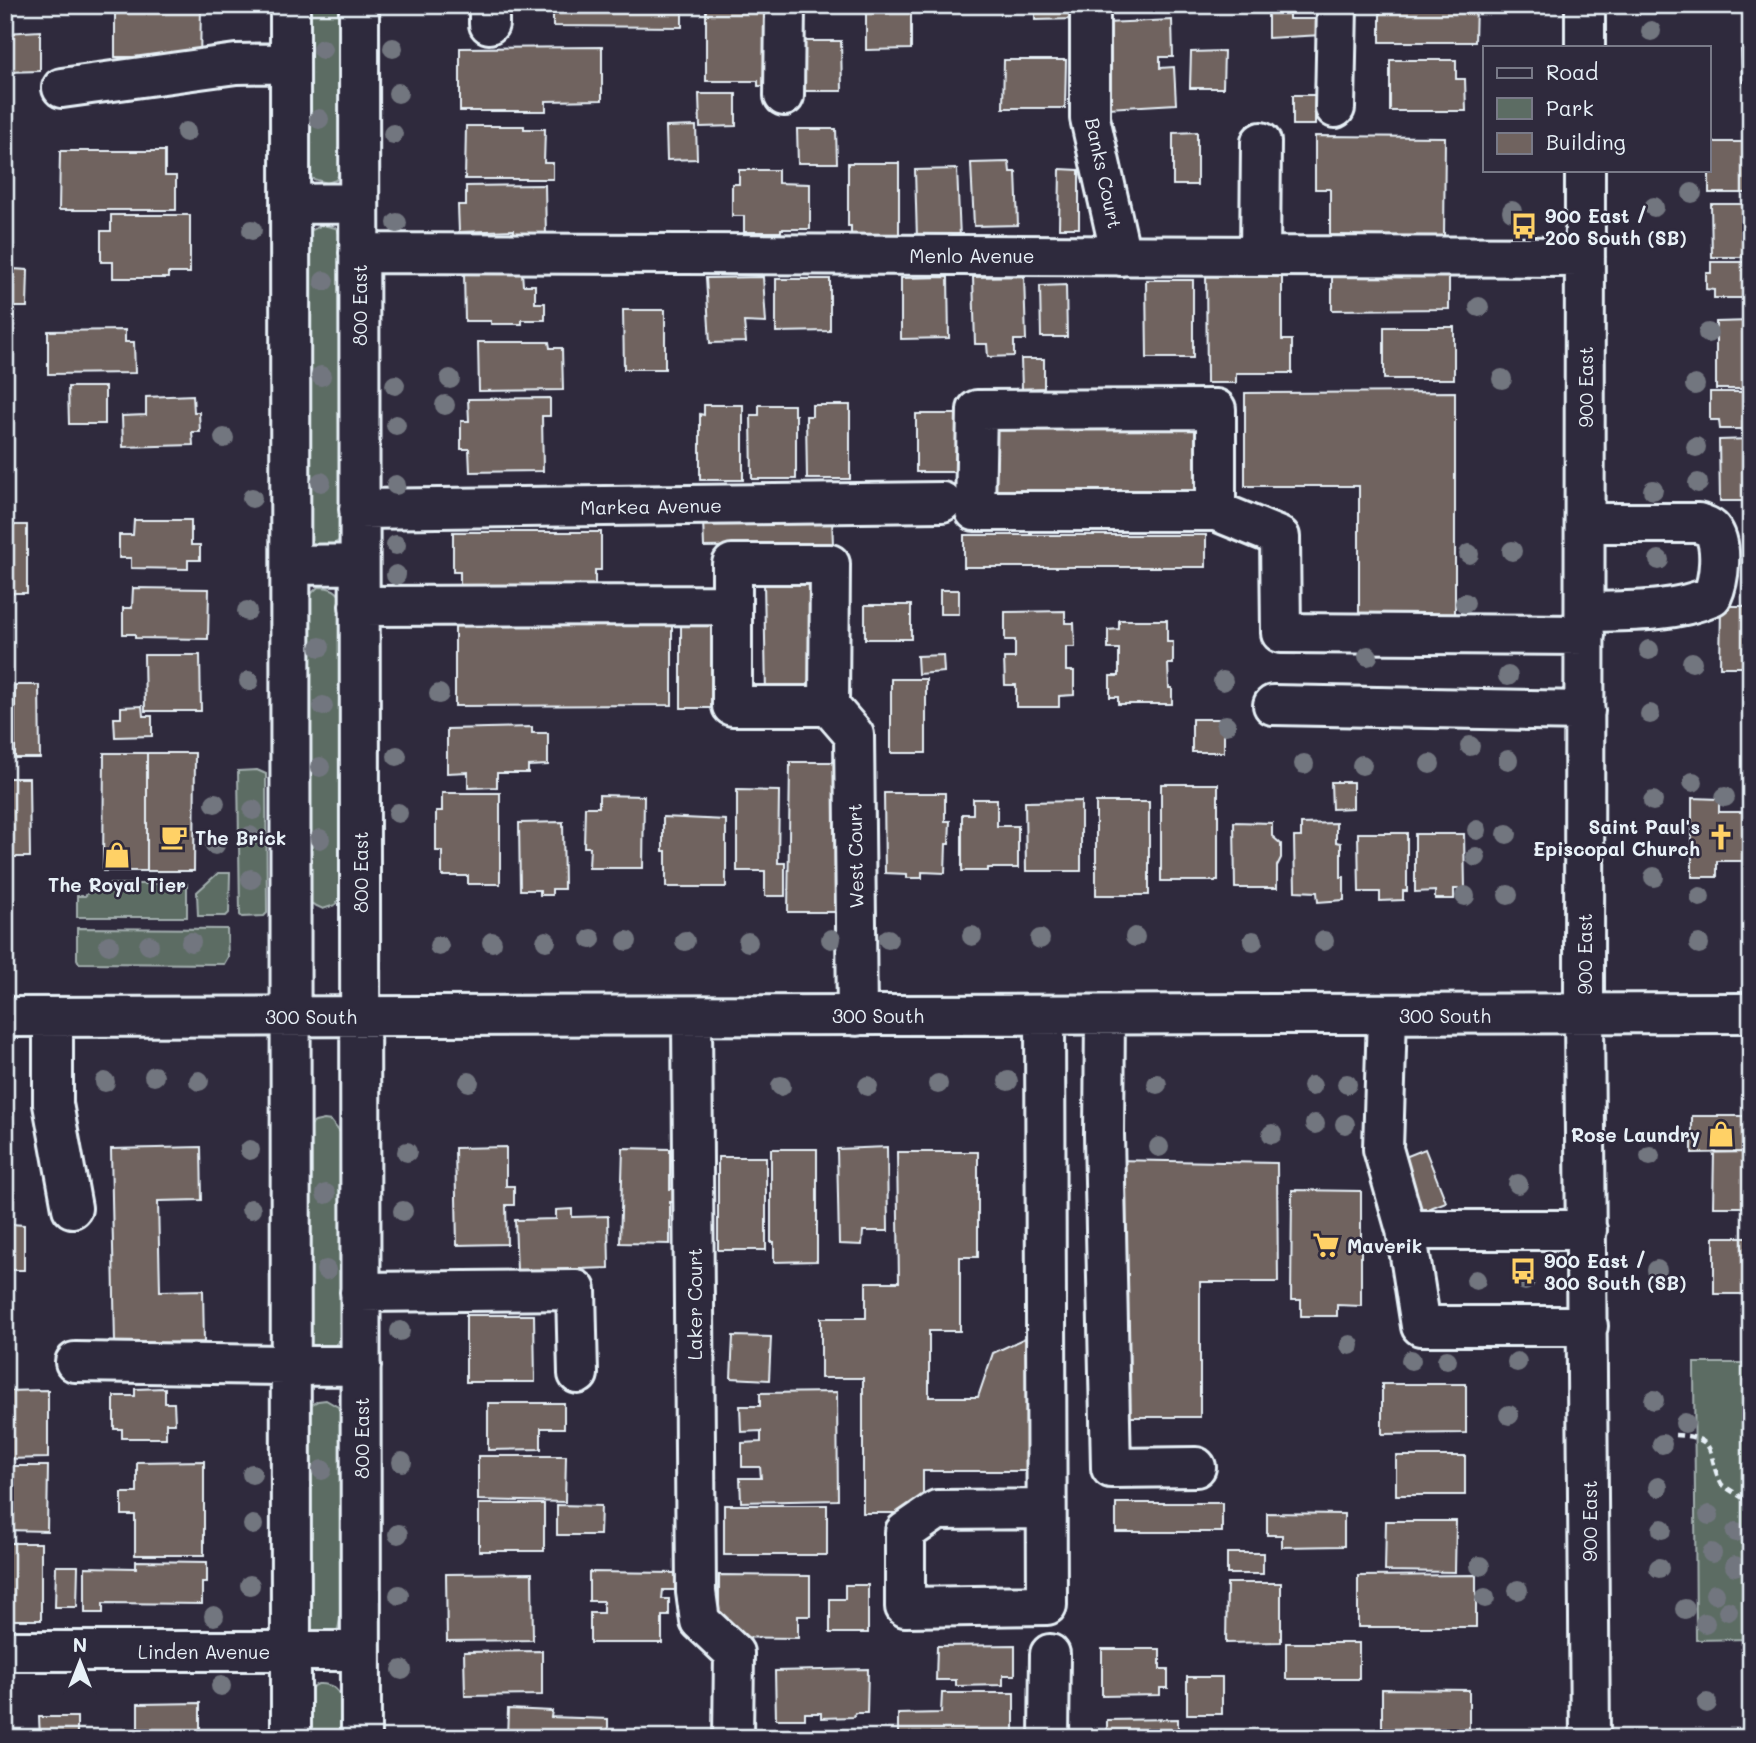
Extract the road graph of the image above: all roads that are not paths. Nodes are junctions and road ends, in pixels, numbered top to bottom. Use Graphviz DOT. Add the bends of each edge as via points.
graph roads {
  1 [pos="290,5"];
  2 [pos="359,5"];
  3 [pos="785,5"];
  4 [pos="1090,5"];
  5 [pos="1337,5"];
  6 [pos="1585,5"];
  7 [pos="1585,46"];
  8 [pos="290,63"];
  9 [pos="62,88"];
  10 [pos="785,96"];
  11 [pos="1335,108"];
  12 [pos="1261,142"];
  13 [pos="1585,172"];
  14 [pos="359,203"];
  15 [pos="290,204"];
  16 [pos="359,253"];
  17 [pos="1121,256"];
  18 [pos="1260,256"];
  19 [pos="1585,257"];
  20 [pos="942,502"];
  21 [pos="359,509"];
  22 [pos="1216,511"];
  23 [pos="1585,523"];
  24 [pos="359,564"];
  25 [pos="291,565"];
  26 [pos="732,605"];
  27 [pos="359,606"];
  28 [pos="1585,624"];
  29 [pos="1273,705"];
  30 [pos="829,706"];
  31 [pos="1585,711"];
  32 [pos="1584,1013"];
  33 [pos="1751,1013"];
  34 [pos="1045,1015"];
  35 [pos="1105,1015"];
  36 [pos="1387,1015"];
  37 [pos="360,1016"];
  38 [pos="692,1016"];
  39 [pos="857,1016"];
  40 [pos="5,1017"];
  41 [pos="53,1017"];
  42 [pos="291,1017"];
  43 [pos="72,1208"];
  44 [pos="1406,1230"];
  45 [pos="1587,1230"];
  46 [pos="360,1292"];
  47 [pos="1588,1326"];
  48 [pos="75,1362"];
  49 [pos="291,1364"];
  50 [pos="361,1366"];
  51 [pos="578,1374"];
  52 [pos="1196,1467"];
  53 [pos="1046,1509"];
  54 [pos="5,1651"];
  55 [pos="291,1651"];
  56 [pos="361,1651"];
  57 [pos="1050,1654"];
  58 [pos="291,1738"];
  59 [pos="361,1738"];
  60 [pos="733,1738"];
  61 [pos="1049,1738"];
  62 [pos="1590,1738"];
  1 -- 8 [label="street"];
  2 -- 14 [label="street, 800 East"];
  3 -- 10 [label="street"];
  4 -- 17 [label="street, Banks Court" via="1090,118"];
  5 -- 11 [label="street"];
  6 -- 7 [label="street"];
  8 -- 9 [label="street" via="236,64"];
  8 -- 15 [label="street"];
  12 -- 18 [label="street"];
  13 -- 19 [label="street, 900 East"];
  14 -- 15 [label="street"];
  14 -- 16 [label="street, 800 East"];
  15 -- 25 [label="street"];
  16 -- 17 [label="street, Menlo Avenue"];
  16 -- 21 [label="street, 800 East"];
  17 -- 18 [label="street, Menlo Avenue"];
  18 -- 19 [label="street, Menlo Avenue"];
  19 -- 23 [label="street, 900 East"];
  20 -- 21 [label="street, Markea Avenue"];
  21 -- 24 [label="street, 800 East"];
  22 -- 22 [label="street" via="975,511 977,410 1216,409"];
  22 -- 28 [label="street" via="1280,537 1281,632"];
  23 -- 28 [label="street, 900 East"];
  23 -- 28 [label="street" via="1698,523 1711,528 1718,558 1718,582 1712,596"];
  24 -- 25 [label="street"];
  24 -- 27 [label="street, 800 East"];
  25 -- 42 [label="street"];
  26 -- 27 [label="street"];
  26 -- 30 [label="street" via="732,706"];
  26 -- 30 [label="street" via="732,564 830,564"];
  27 -- 37 [label="street, 800 East"];
  28 -- 31 [label="street, 900 East"];
  29 -- 31 [label="street"];
  30 -- 39 [label="street, West Court" via="854,735"];
  31 -- 32 [label="street, 900 East"];
  32 -- 33 [label="street, 300 South"];
  32 -- 36 [label="street, 300 South"];
  32 -- 45 [label="street, 900 East"];
  34 -- 35 [label="street, 300 South"];
  34 -- 39 [label="street, 300 South"];
  34 -- 53 [label="street"];
  35 -- 36 [label="street, 300 South"];
  35 -- 52 [label="street" via="1111,1468"];
  36 -- 44 [label="street" via="1383,1149"];
  37 -- 38 [label="street, 300 South"];
  37 -- 42 [label="street, 300 South"];
  37 -- 46 [label="street, 800 East"];
  38 -- 39 [label="street, 300 South"];
  38 -- 60 [label="street, Laker Court" via="696,1592 699,1621 734,1653"];
  40 -- 41 [label="street, 300 South"];
  41 -- 42 [label="street, 300 South"];
  41 -- 43 [label="street" via="53,1104"];
  42 -- 49 [label="street"];
  44 -- 45 [label="street"];
  44 -- 47 [label="street" via="1422,1326"];
  45 -- 47 [label="street, 900 East"];
  46 -- 50 [label="street, 800 East"];
  46 -- 51 [label="street" via="576,1290"];
  47 -- 62 [label="street, 900 East"];
  48 -- 49 [label="street"];
  49 -- 50 [label="street"];
  49 -- 55 [label="street"];
  50 -- 56 [label="street, 800 East"];
  54 -- 55 [label="street, Linden Avenue"];
  55 -- 56 [label="street, Linden Avenue"];
  55 -- 58 [label="street"];
  56 -- 59 [label="street, 800 East"];
  57 -- 61 [label="street"];
}
